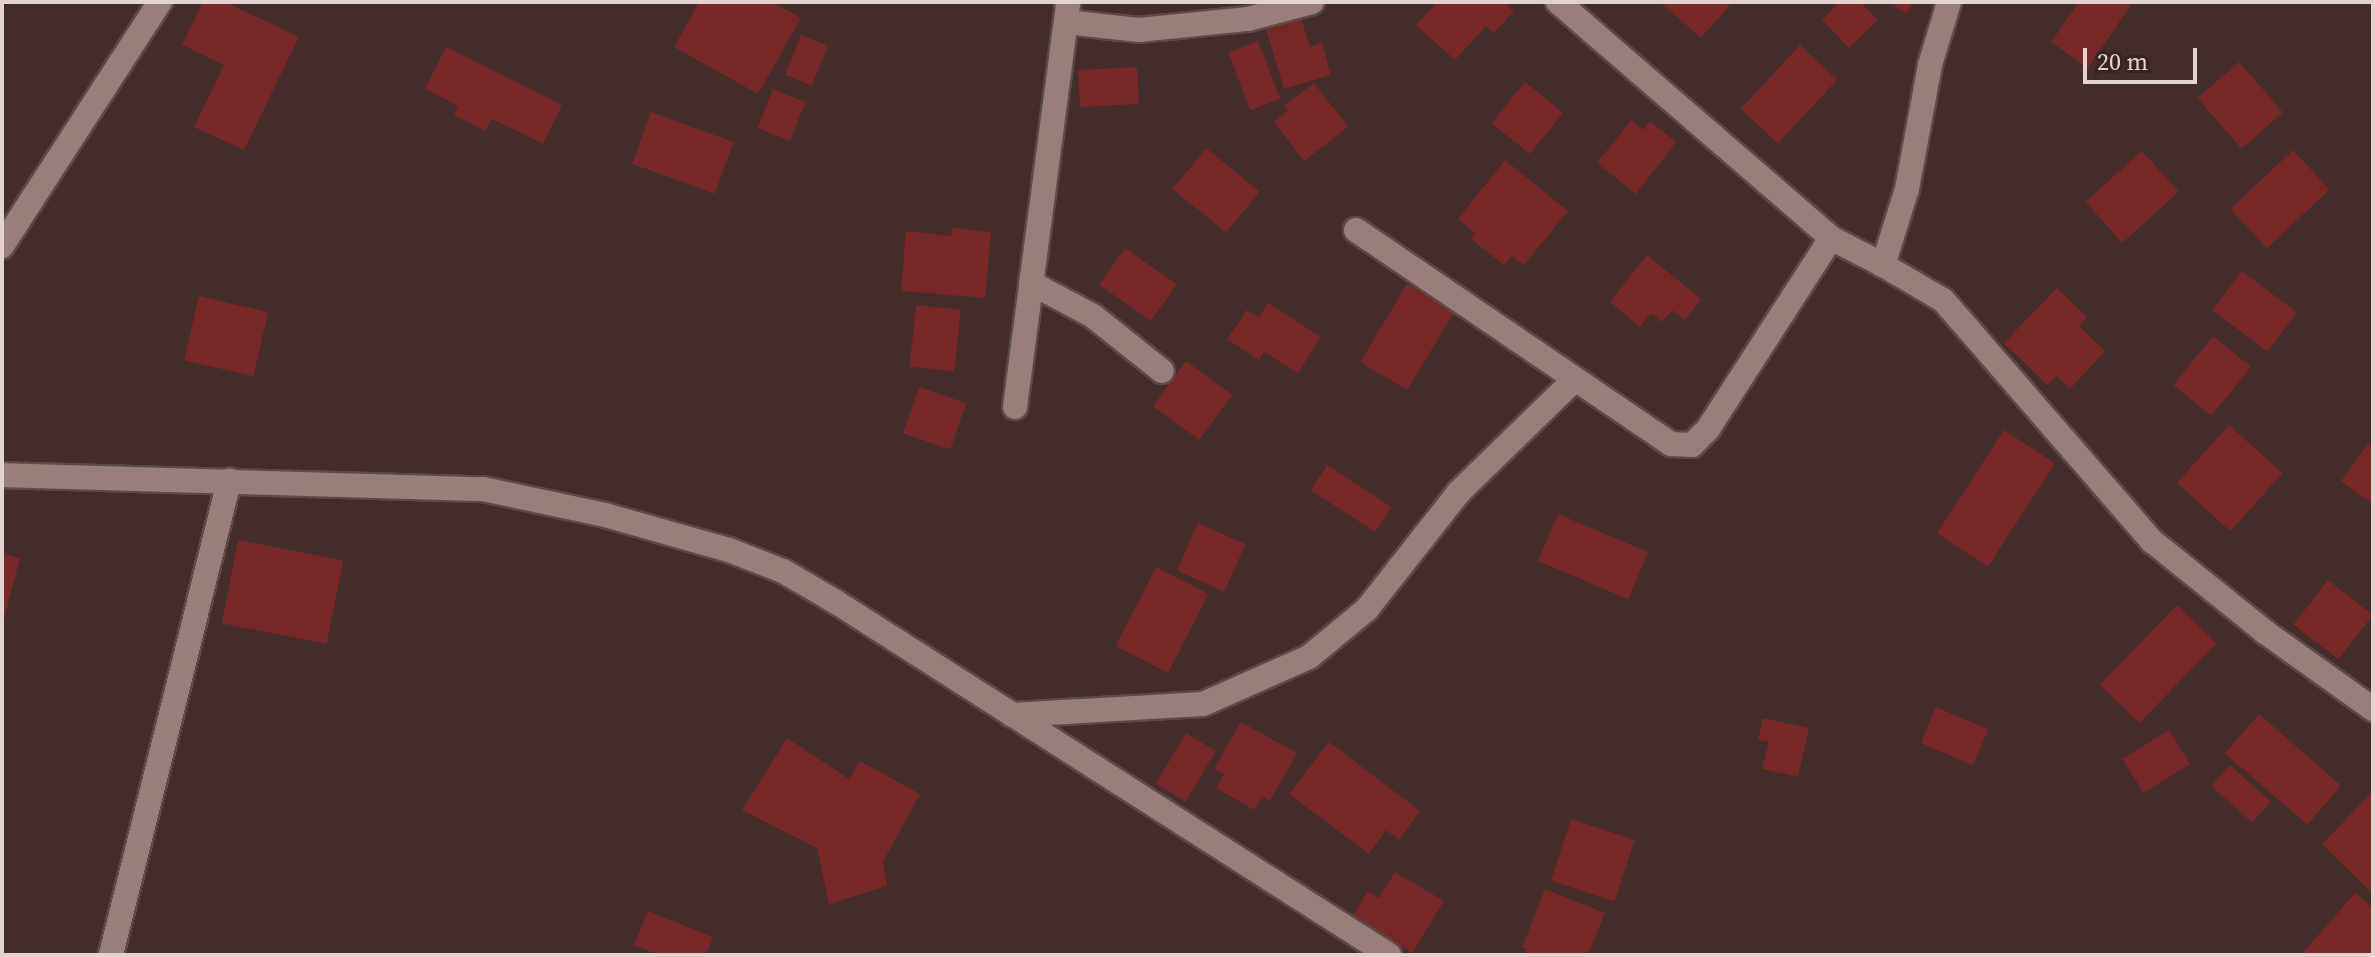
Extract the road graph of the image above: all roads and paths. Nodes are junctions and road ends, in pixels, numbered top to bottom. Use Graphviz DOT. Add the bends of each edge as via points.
graph roads {
  1 [pos="160,2"];
  2 [pos="1312,2"];
  3 [pos="1558,2"];
  4 [pos="1949,2"];
  5 [pos="1067,12"];
  6 [pos="1356,230"];
  7 [pos="1831,238"];
  8 [pos="2,246"];
  9 [pos="1883,265"];
  10 [pos="1031,283"];
  11 [pos="1162,371"];
  12 [pos="1574,380"];
  13 [pos="1015,407"];
  14 [pos="2,475"];
  15 [pos="229,480"];
  16 [pos="2373,709"];
  17 [pos="1012,715"];
  18 [pos="111,955"];
  19 [pos="1389,955"];
  1 -- 8 [label="street"];
  2 -- 5 [label="street" via="1248,19 1139,30"];
  3 -- 7 [label="street"];
  4 -- 9 [label="street" via="1930,65 1907,189"];
  5 -- 10 [label="street"];
  6 -- 12 [label="street"];
  7 -- 9 [label="street"];
  7 -- 12 [label="street" via="1708,429 1692,445 1671,444"];
  9 -- 16 [label="street" via="1943,300 2152,541 2265,632"];
  10 -- 11 [label="street" via="1093,316"];
  10 -- 13 [label="street"];
  12 -- 17 [label="street" via="1459,492 1367,609 1309,657 1203,704"];
  14 -- 15 [label="street"];
  15 -- 17 [label="street" via="483,489 605,515 729,550 783,571"];
  15 -- 18 [label="street"];
  17 -- 19 [label="street"];
}
